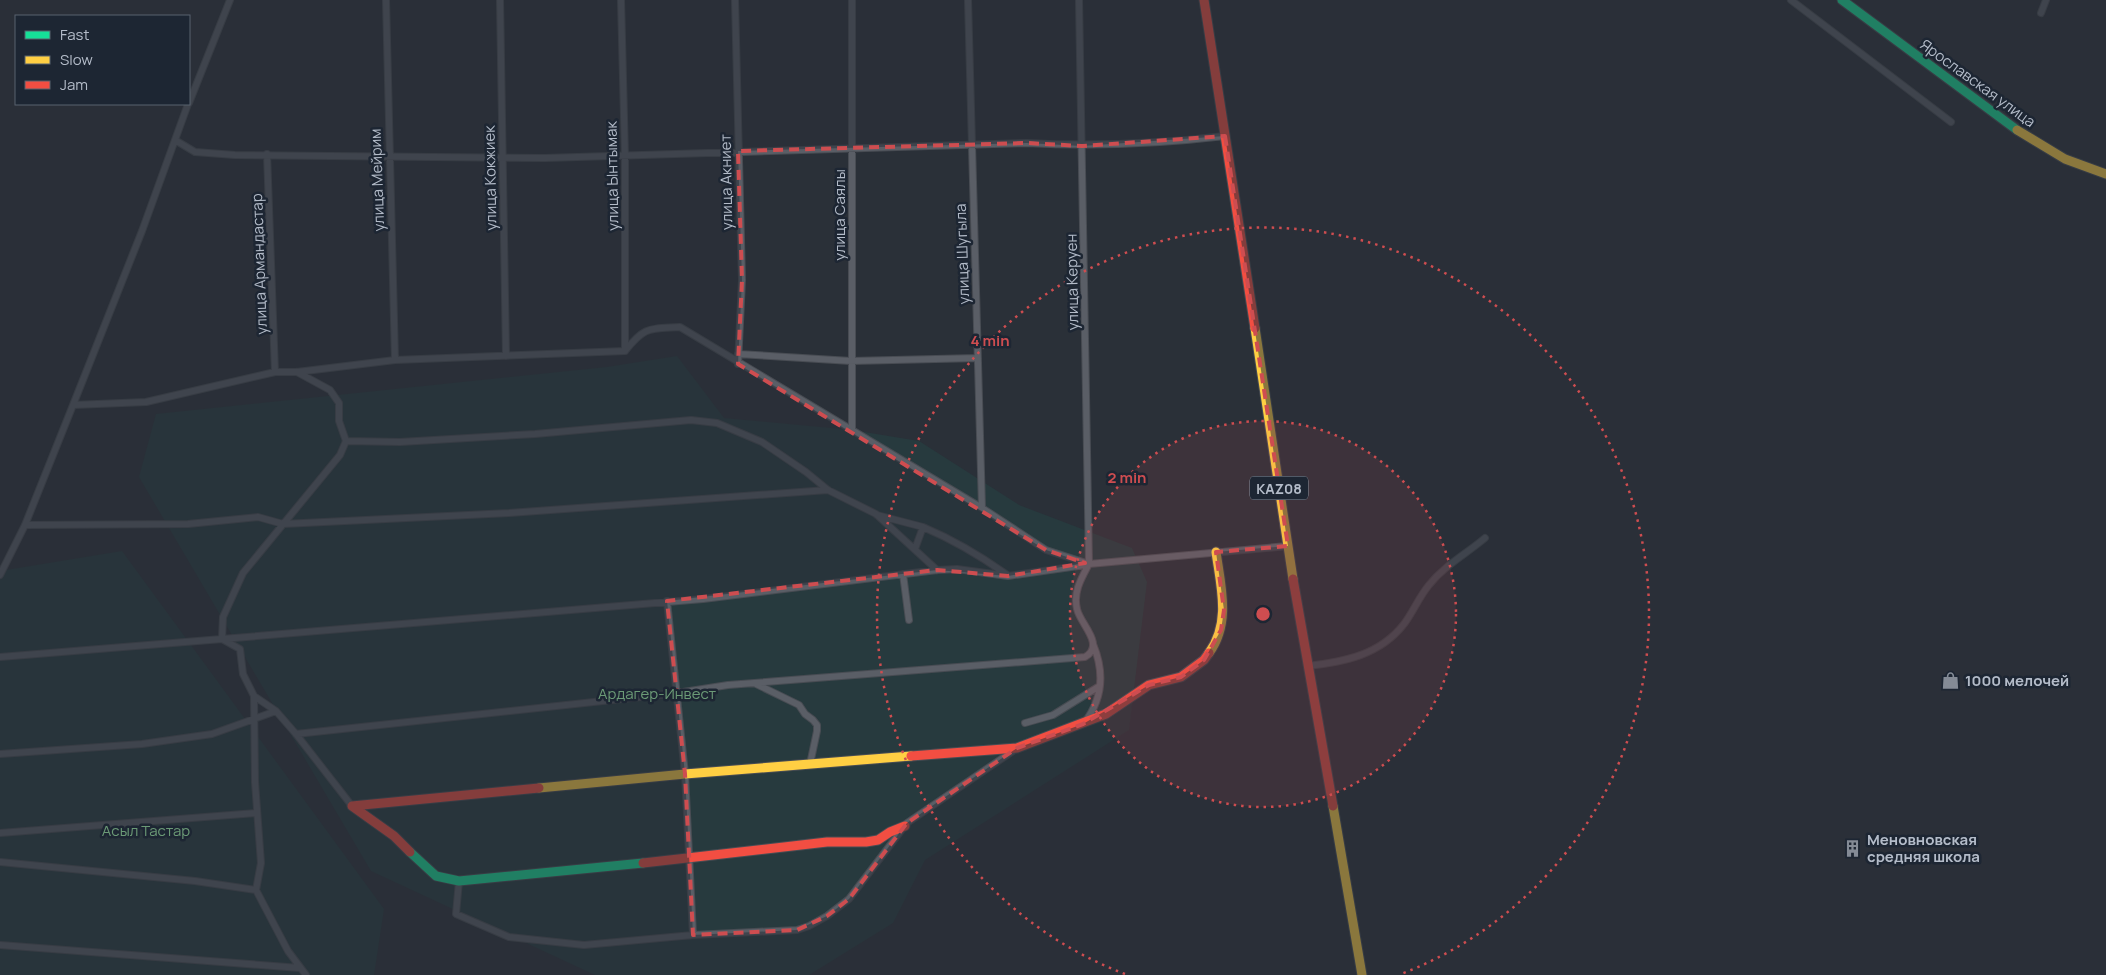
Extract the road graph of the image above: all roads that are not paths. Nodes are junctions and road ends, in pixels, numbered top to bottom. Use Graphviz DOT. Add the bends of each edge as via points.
graph roads {
  1 [pos="230,0"];
  2 [pos="386,0"];
  3 [pos="500,0"];
  4 [pos="621,0"];
  5 [pos="735,0"];
  6 [pos="852,0"];
  7 [pos="968,0"];
  8 [pos="1079,0"];
  9 [pos="1204,0"];
  10 [pos="1791,0"];
  11 [pos="2046,0"];
  12 [pos="1844,1"];
  13 [pos="2041,13"];
  14 [pos="190,98"];
  15 [pos="187,105"];
  16 [pos="1951,122"];
  17 [pos="1226,136"];
  18 [pos="175,140"];
  19 [pos="972,144"];
  20 [pos="1082,146"];
  21 [pos="852,148"];
  22 [pos="738,151"];
  23 [pos="267,155"];
  24 [pos="389,156"];
  25 [pos="502,156"];
  26 [pos="626,156"];
  27 [pos="2106,174"];
  28 [pos="625,351"];
  29 [pos="738,354"];
  30 [pos="506,356"];
  31 [pos="978,358"];
  32 [pos="395,360"];
  33 [pos="851,360"];
  34 [pos="738,364"];
  35 [pos="275,372"];
  36 [pos="297,372"];
  37 [pos="74,405"];
  38 [pos="852,430"];
  39 [pos="346,441"];
  40 [pos="828,490"];
  41 [pos="982,508"];
  42 [pos="876,514"];
  43 [pos="283,524"];
  44 [pos="25,525"];
  45 [pos="923,527"];
  46 [pos="1485,538"];
  47 [pos="1288,546"];
  48 [pos="915,549"];
  49 [pos="1216,552"];
  50 [pos="1089,564"];
  51 [pos="936,570"];
  52 [pos="903,574"];
  53 [pos="0,575"];
  54 [pos="1008,576"];
  55 [pos="667,600"];
  56 [pos="910,620"];
  57 [pos="222,639"];
  58 [pos="1093,643"];
  59 [pos="0,657"];
  60 [pos="1307,666"];
  61 [pos="754,683"];
  62 [pos="1098,687"];
  63 [pos="677,693"];
  64 [pos="254,696"];
  65 [pos="276,712"];
  66 [pos="254,719"];
  67 [pos="1025,723"];
  68 [pos="1083,724"];
  69 [pos="296,734"];
  70 [pos="1017,748"];
  71 [pos="0,754"];
  72 [pos="810,764"];
  73 [pos="685,774"];
  74 [pos="352,806"];
  75 [pos="257,813"];
  76 [pos="905,826"];
  77 [pos="0,833"];
  78 [pos="690,858"];
  79 [pos="0,862"];
  80 [pos="459,881"];
  81 [pos="256,890"];
  82 [pos="693,935"];
  83 [pos="0,945"];
  84 [pos="300,968"];
  85 [pos="306,975"];
  86 [pos="1362,975"];
  1 -- 14 [label="street"];
  2 -- 24 [label="street, улица Мейрим"];
  3 -- 25 [label="street, улица Кокжиек"];
  4 -- 26 [label="street, улица Ынтымак"];
  5 -- 22 [label="street, улица Акниет"];
  6 -- 21 [label="street, улица Саялы"];
  7 -- 19 [label="street, улица Шугыла"];
  8 -- 20 [label="street, улица Керуен"];
  9 -- 17 [label="main road, KAZ08"];
  10 -- 16 [label="street"];
  11 -- 13 [label="street"];
  12 -- 27 [label="main road, Ярославская улица" via="2030,139 2065,159"];
  15 -- 18 [label="street"];
  17 -- 20 [label="street" via="1157,144"];
  17 -- 47 [label="main road, KAZ08"];
  18 -- 23 [label="street" via="195,152"];
  18 -- 37 [label="street"];
  19 -- 20 [label="street"];
  19 -- 21 [label="street"];
  19 -- 31 [label="street, улица Шугыла"];
  20 -- 50 [label="street, улица Керуен"];
  21 -- 22 [label="street"];
  21 -- 33 [label="street, улица Саялы"];
  22 -- 26 [label="street"];
  22 -- 29 [label="street, улица Акниет" via="742,280"];
  23 -- 24 [label="street"];
  23 -- 35 [label="street, улица Армандастар"];
  24 -- 25 [label="street"];
  24 -- 32 [label="street, улица Мейрим"];
  25 -- 26 [label="street"];
  25 -- 30 [label="street, улица Кокжиек"];
  26 -- 28 [label="street, улица Ынтымак"];
  28 -- 30 [label="street"];
  28 -- 34 [label="street" via="636,337 648,329 680,328"];
  29 -- 33 [label="street"];
  29 -- 34 [label="street, улица Акниет"];
  30 -- 32 [label="street"];
  31 -- 33 [label="street"];
  31 -- 41 [label="street, улица Шугыла"];
  32 -- 36 [label="street"];
  33 -- 38 [label="street, улица Саялы"];
  34 -- 38 [label="street"];
  35 -- 36 [label="street"];
  35 -- 37 [label="street" via="146,402"];
  36 -- 39 [label="street" via="330,390 339,403 339,421"];
  37 -- 44 [label="street"];
  38 -- 41 [label="street"];
  39 -- 40 [label="street" via="400,442 526,435 691,420 717,423 762,442"];
  39 -- 43 [label="street" via="340,455"];
  40 -- 42 [label="street"];
  40 -- 43 [label="street" via="509,513"];
  41 -- 50 [label="street" via="1046,550"];
  42 -- 45 [label="street"];
  42 -- 48 [label="street"];
  43 -- 44 [label="street" via="258,517 188,524"];
  43 -- 57 [label="street" via="243,573 223,618"];
  44 -- 53 [label="street"];
  45 -- 48 [label="street"];
  45 -- 54 [label="street" via="972,551"];
  46 -- 60 [label="street" via="1444,569 1428,585 1404,624 1372,650 1346,661"];
  47 -- 49 [label="street"];
  47 -- 60 [label="main road, KAZ08"];
  48 -- 51 [label="street"];
  49 -- 50 [label="street"];
  49 -- 68 [label="main road" via="1224,610 1215,645 1204,660 1181,677 1149,685 1106,714"];
  50 -- 54 [label="street"];
  50 -- 58 [label="street" via="1078,585 1077,608"];
  51 -- 52 [label="street"];
  51 -- 54 [label="street" via="957,569"];
  52 -- 55 [label="street"];
  52 -- 56 [label="street"];
  55 -- 57 [label="street"];
  55 -- 63 [label="street"];
  57 -- 59 [label="street"];
  57 -- 64 [label="street" via="240,649 243,674"];
  58 -- 61 [label="street" via="1090,654 1085,656"];
  58 -- 62 [label="street" via="1102,672"];
  60 -- 86 [label="main road, KAZ08"];
  61 -- 63 [label="street"];
  61 -- 72 [label="street" via="799,704 816,724"];
  62 -- 67 [label="street" via="1053,715"];
  62 -- 68 [label="street" via="1096,704"];
  63 -- 69 [label="street"];
  63 -- 73 [label="street"];
  64 -- 65 [label="street"];
  64 -- 66 [label="street"];
  65 -- 66 [label="street"];
  65 -- 69 [label="street"];
  66 -- 71 [label="street" via="212,734 142,744"];
  66 -- 75 [label="street"];
  68 -- 70 [label="main road"];
  69 -- 74 [label="street"];
  70 -- 72 [label="main road"];
  70 -- 76 [label="street"];
  72 -- 73 [label="main road"];
  73 -- 74 [label="main road"];
  73 -- 78 [label="street"];
  74 -- 80 [label="main road" via="394,836 436,876"];
  75 -- 77 [label="street"];
  75 -- 81 [label="street" via="261,863"];
  76 -- 78 [label="main road" via="878,840 866,842 827,842"];
  76 -- 82 [label="street" via="849,899 809,926 797,930"];
  78 -- 80 [label="main road"];
  78 -- 82 [label="street"];
  79 -- 81 [label="street"];
  80 -- 82 [label="street" via="456,914 509,937 584,945"];
  81 -- 84 [label="street"];
  83 -- 84 [label="street"];
  84 -- 85 [label="street"];
}
